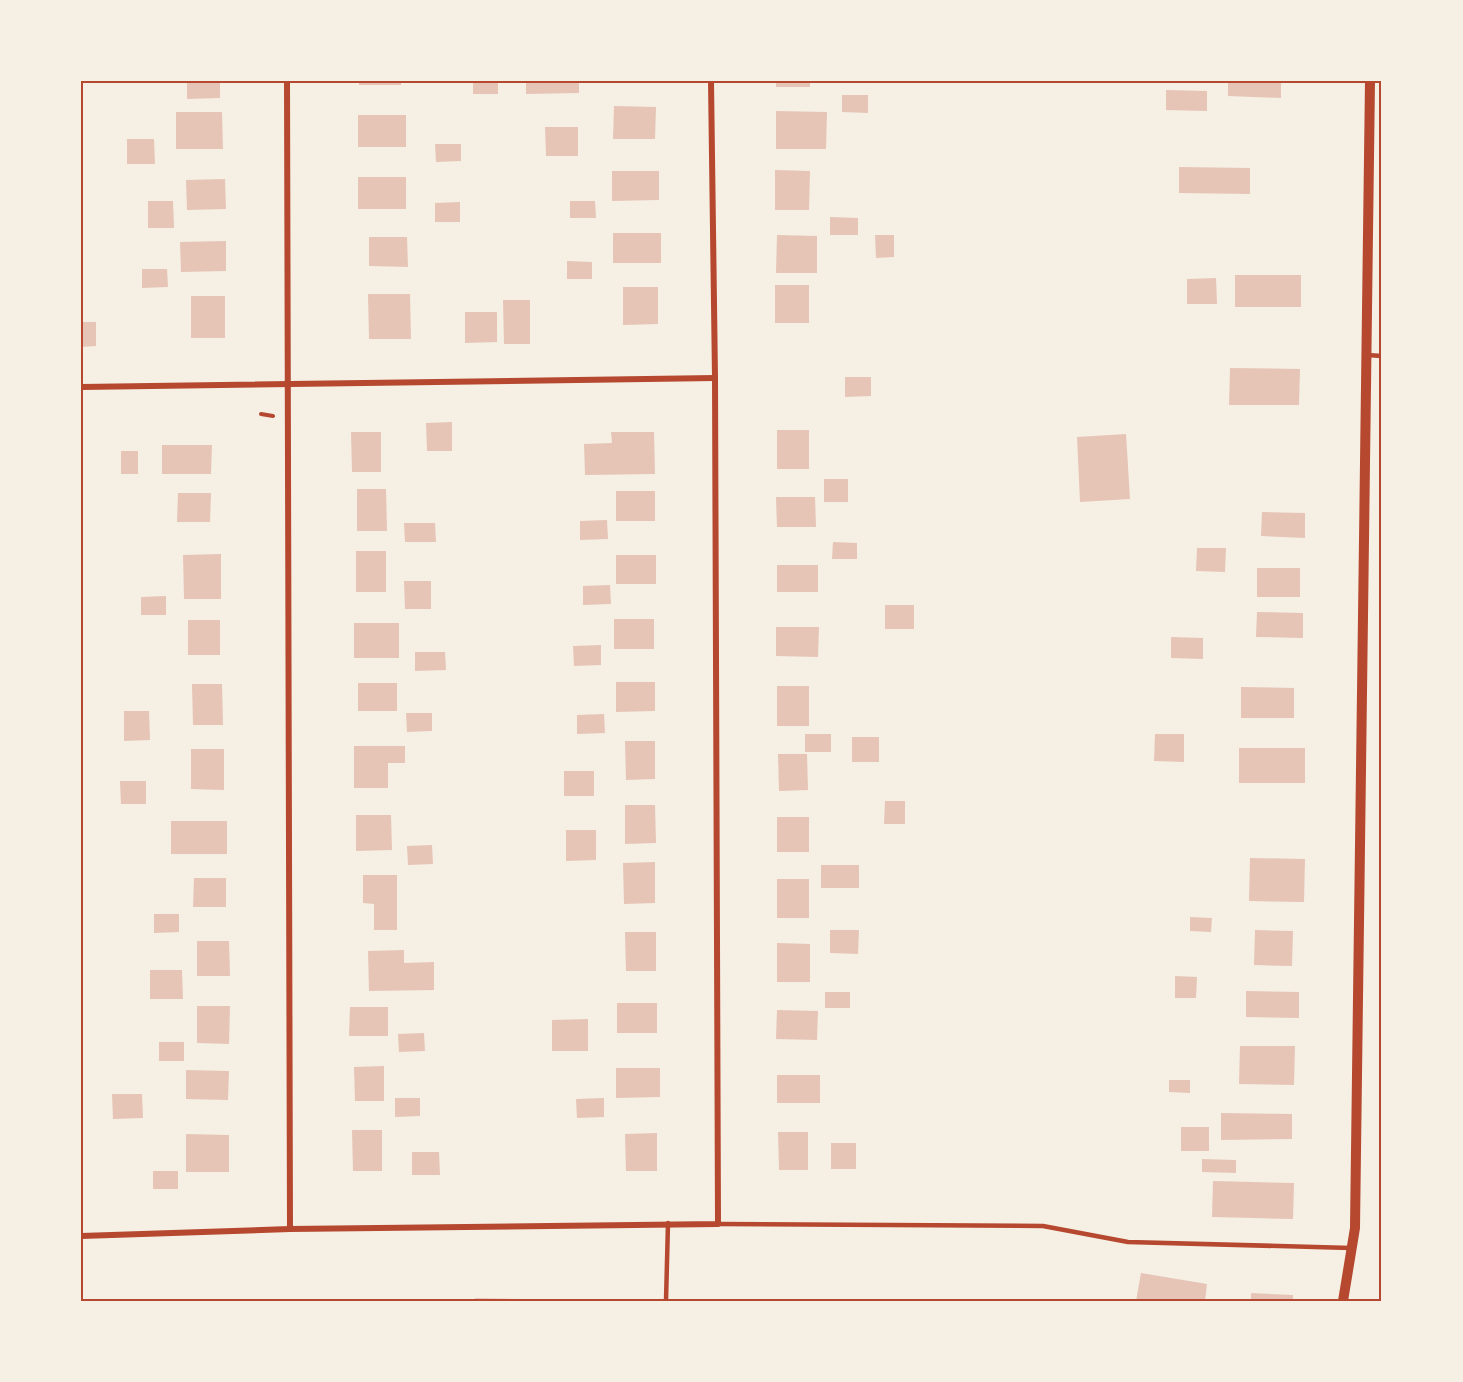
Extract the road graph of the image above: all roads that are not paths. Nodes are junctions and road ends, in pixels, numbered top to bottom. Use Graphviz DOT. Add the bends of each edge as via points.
graph roads {
  1 [pos="287,81"];
  2 [pos="711,81"];
  3 [pos="1370,81"];
  4 [pos="1366,355"];
  5 [pos="1382,356"];
  6 [pos="715,378"];
  7 [pos="287,385"];
  8 [pos="81,387"];
  9 [pos="668,1223"];
  10 [pos="718,1224"];
  11 [pos="290,1229"];
  12 [pos="81,1236"];
  13 [pos="1352,1248"];
  14 [pos="666,1301"];
  15 [pos="1343,1301"];
  1 -- 7 [label="street"];
  2 -- 6 [label="street"];
  3 -- 4 [label="street"];
  4 -- 5 [label="lane"];
  4 -- 13 [label="street"];
  6 -- 7 [label="street"];
  6 -- 10 [label="street"];
  7 -- 8 [label="street"];
  7 -- 11 [label="street"];
  9 -- 10 [label="street"];
  9 -- 11 [label="street"];
  9 -- 14 [label="lane"];
  10 -- 13 [label="lane" via="1043,1226 1128,1242"];
  11 -- 12 [label="street"];
  13 -- 15 [label="street"];
}
